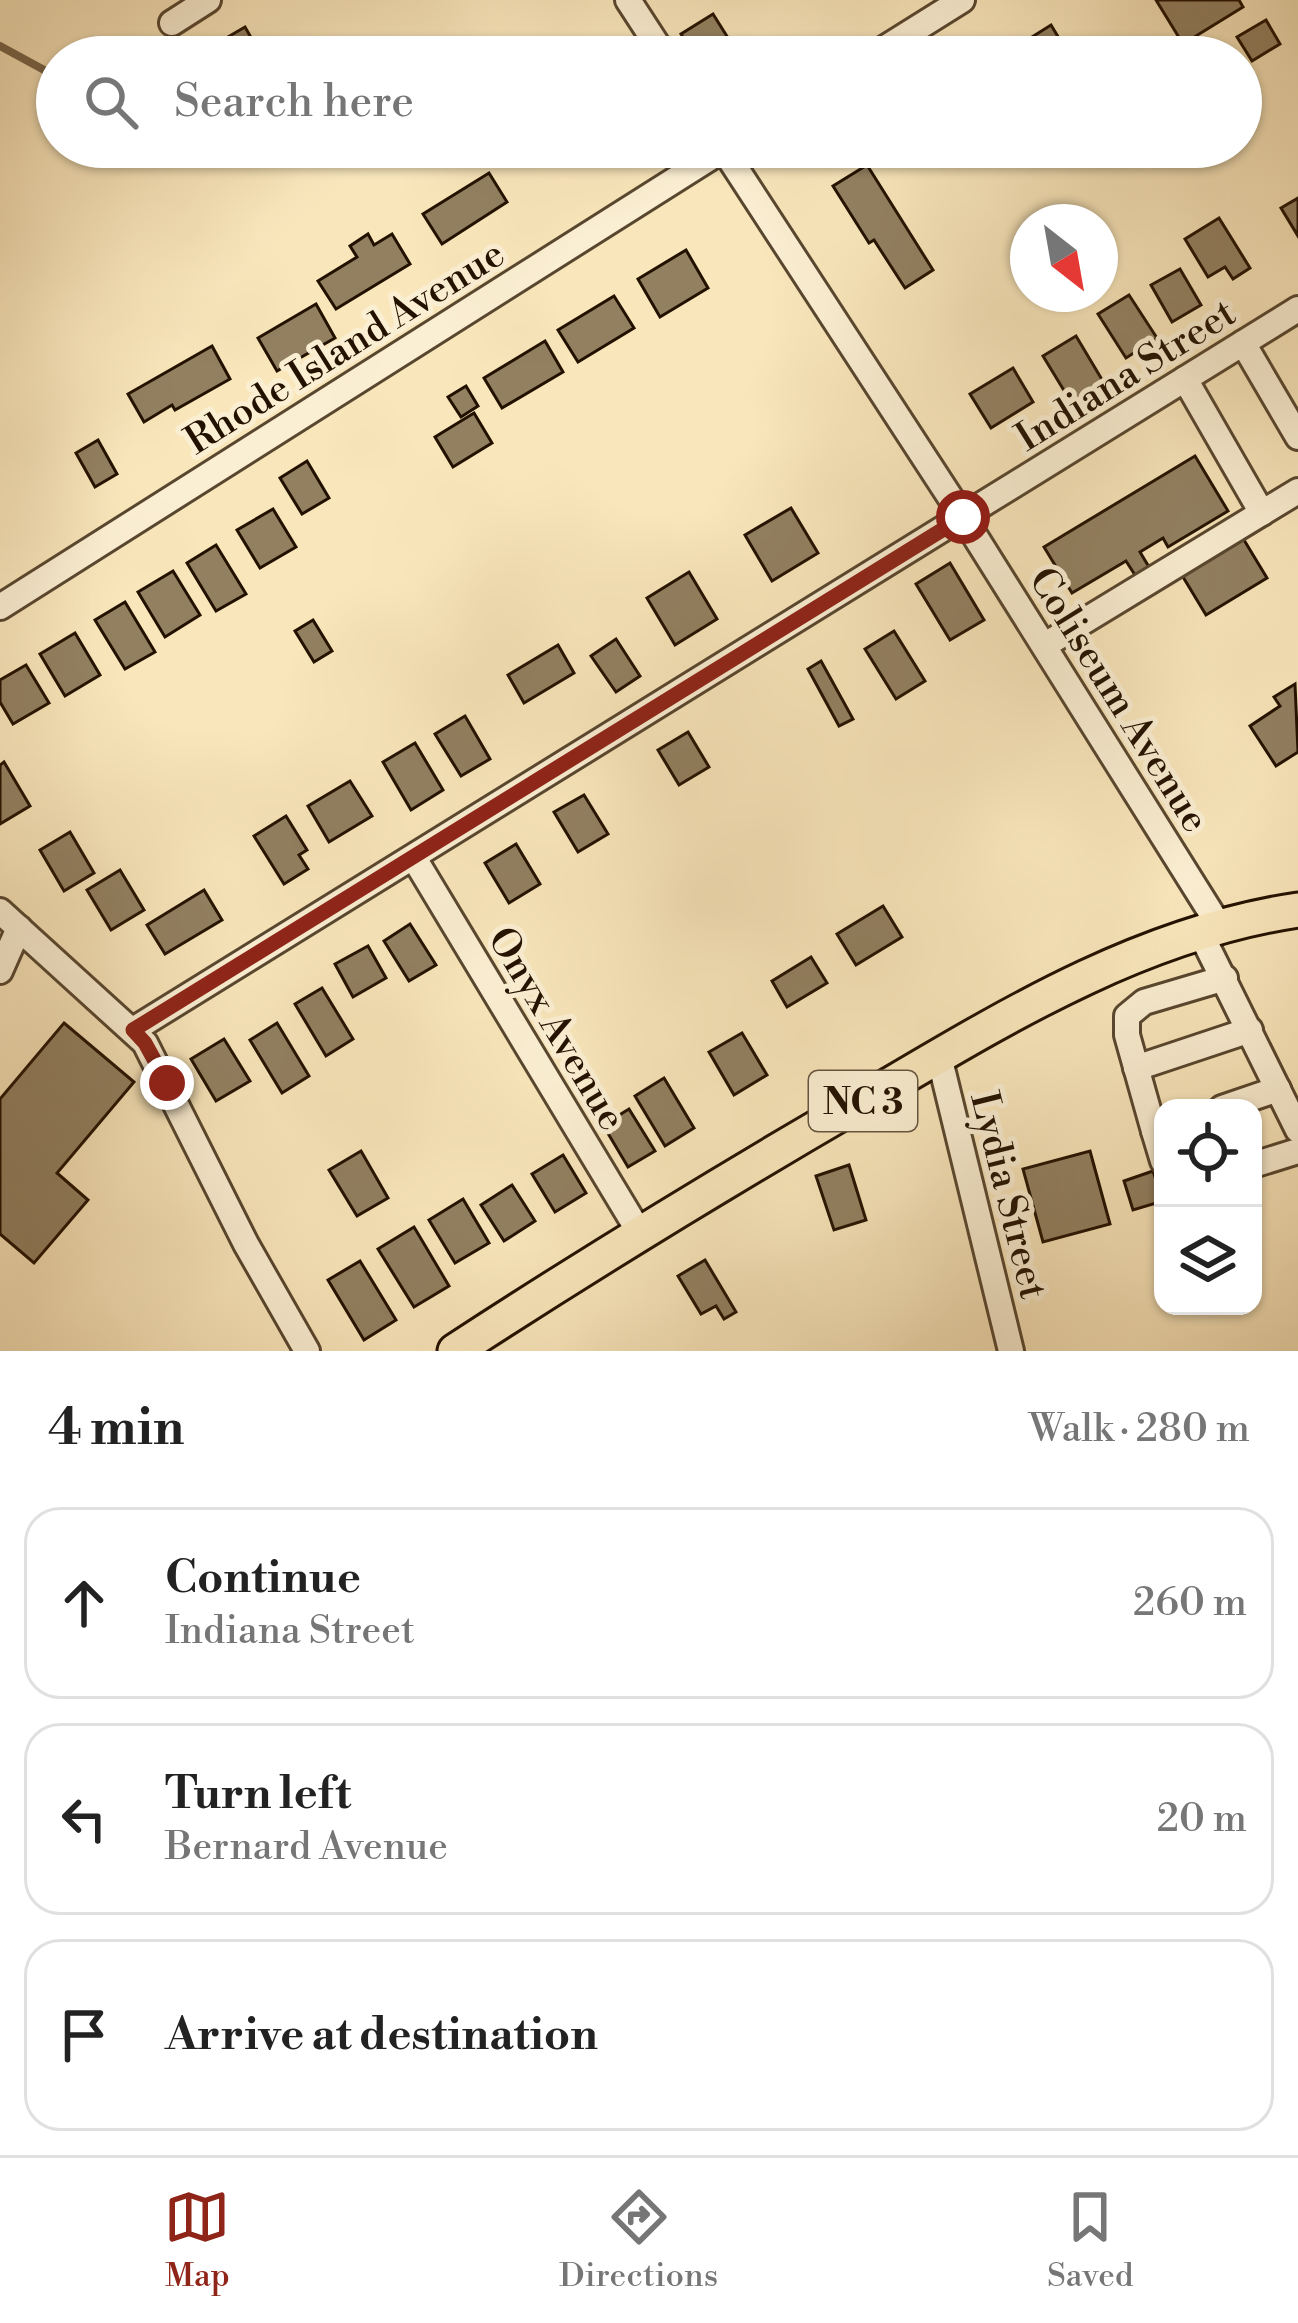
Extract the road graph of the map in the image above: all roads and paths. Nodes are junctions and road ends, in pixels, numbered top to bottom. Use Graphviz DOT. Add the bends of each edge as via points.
graph roads {
  1 [pos="208,0"];
  2 [pos="628,0"];
  3 [pos="962,0"];
  4 [pos="172,23"];
  5 [pos="651,36"];
  6 [pos="905,36"];
  7 [pos="692,168"];
  8 [pos="737,168"];
  9 [pos="1298,309"];
  10 [pos="1243,343"];
  11 [pos="1185,379"];
  12 [pos="1298,437"];
  13 [pos="1298,491"];
  14 [pos="1262,513"];
  15 [pos="963,517"];
  16 [pos="0,607"];
  17 [pos="1045,645"];
  18 [pos="413,858"];
  19 [pos="1298,910"];
  20 [pos="9,920"];
  21 [pos="1210,930"];
  22 [pos="0,971"];
  23 [pos="1225,978"];
  24 [pos="133,1030"];
  25 [pos="1250,1030"];
  26 [pos="939,1057"];
  27 [pos="1136,1068"];
  28 [pos="1278,1089"];
  29 [pos="1249,1099"];
  30 [pos="1154,1117"];
  31 [pos="1298,1130"];
  32 [pos="1298,1151"];
  33 [pos="1262,1162"];
  34 [pos="641,1235"];
  35 [pos="470,1347"];
  36 [pos="307,1351"];
  37 [pos="1011,1351"];
  1 -- 4 [label="street"];
  2 -- 5 [label="street"];
  3 -- 6 [label="street"];
  7 -- 16 [label="street, Rhode Island Avenue"];
  8 -- 15 [label="street, Coliseum Avenue"];
  9 -- 10 [label="street, Indiana Street"];
  10 -- 11 [label="street, Indiana Street"];
  10 -- 12 [label="street"];
  11 -- 14 [label="street"];
  11 -- 15 [label="street, Indiana Street"];
  13 -- 14 [label="street"];
  14 -- 17 [label="street"];
  15 -- 17 [label="street, Coliseum Avenue"];
  15 -- 18 [label="street, Indiana Street"];
  17 -- 21 [label="street, Coliseum Avenue"];
  18 -- 24 [label="street, Indiana Street"];
  18 -- 34 [label="street, Onyx Avenue"];
  19 -- 21 [label="main road, NC 3"];
  20 -- 22 [label="street"];
  20 -- 24 [label="street"];
  21 -- 23 [label="street, Coliseum Avenue"];
  21 -- 26 [label="main road, NC 3" via="1103,968"];
  23 -- 25 [label="street, Coliseum Avenue"];
  23 -- 27 [label="street" via="1144,1001 1127,1016"];
  24 -- 36 [label="street"];
  25 -- 27 [label="street"];
  25 -- 28 [label="street, Coliseum Avenue"];
  26 -- 34 [label="main road, NC 3"];
  26 -- 37 [label="street, Lydia Street"];
  27 -- 30 [label="street"];
  28 -- 29 [label="street"];
  28 -- 31 [label="street, Coliseum Avenue"];
  32 -- 33 [label="street"];
  34 -- 35 [label="main road, NC 3"];
}
